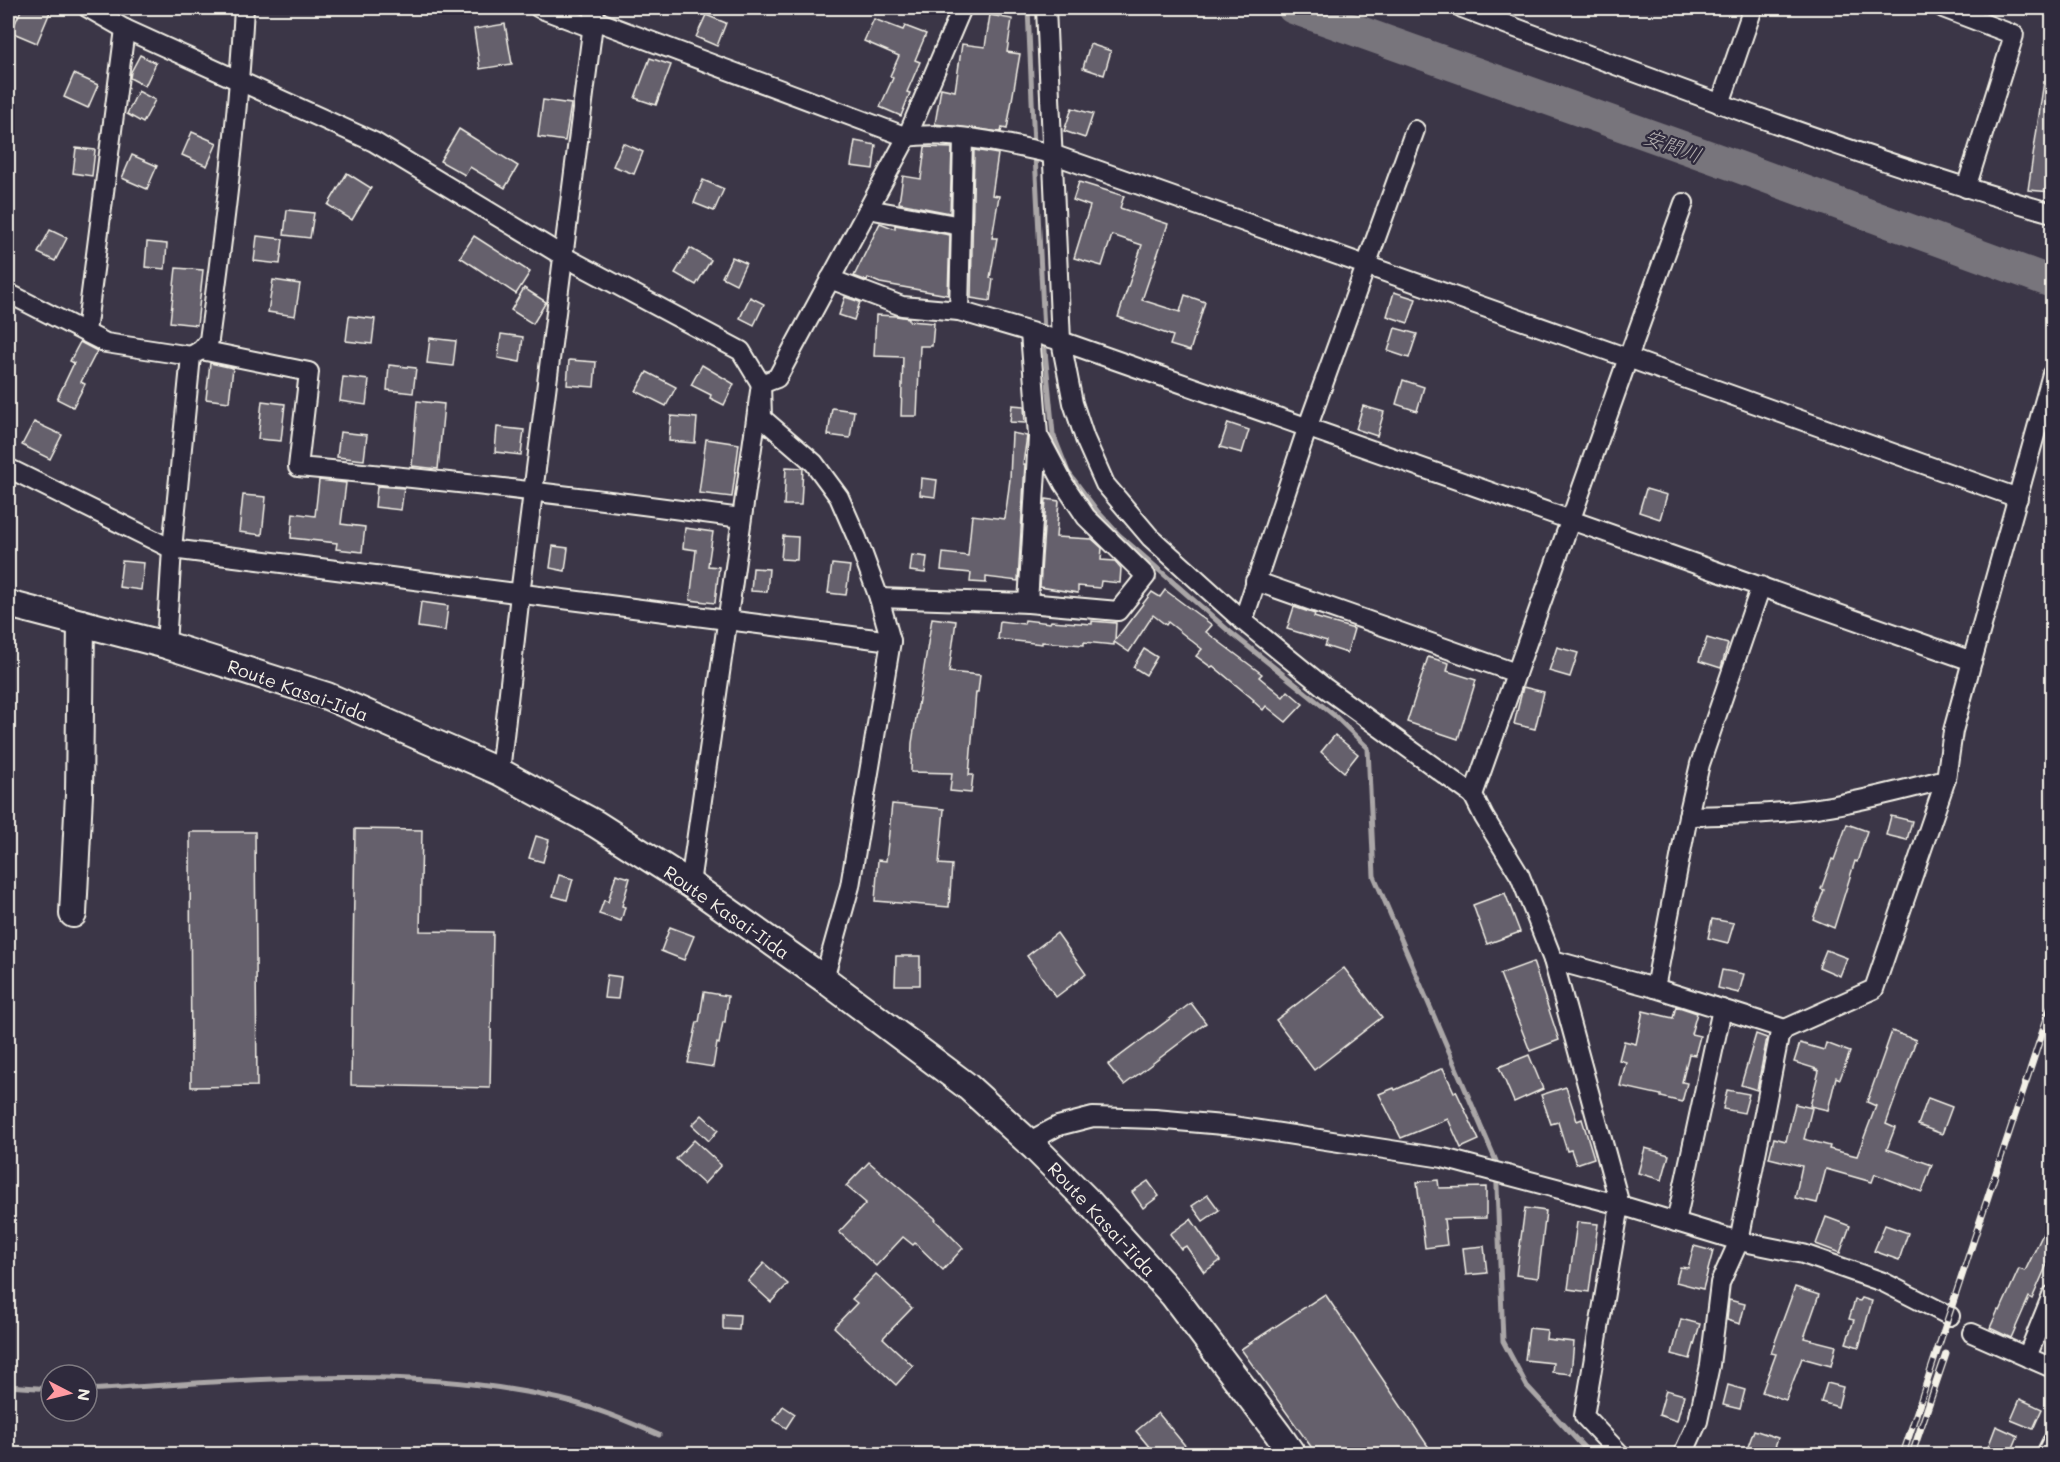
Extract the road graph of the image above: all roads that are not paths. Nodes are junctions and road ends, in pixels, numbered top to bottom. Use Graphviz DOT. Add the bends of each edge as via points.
graph roads {
  1 [pos="88,8"];
  2 [pos="244,8"];
  3 [pos="538,8"];
  4 [pos="962,8"];
  5 [pos="1046,8"];
  6 [pos="1462,8"];
  7 [pos="1753,8"];
  8 [pos="1943,8"];
  9 [pos="594,19"];
  10 [pos="125,29"];
  11 [pos="240,80"];
  12 [pos="1720,104"];
  13 [pos="1414,130"];
  14 [pos="907,137"];
  15 [pos="963,139"];
  16 [pos="1049,153"];
  17 [pos="1966,188"];
  18 [pos="1684,203"];
  19 [pos="868,209"];
  20 [pos="2052,213"];
  21 [pos="961,226"];
  22 [pos="563,256"];
  23 [pos="1366,265"];
  24 [pos="830,279"];
  25 [pos="8,293"];
  26 [pos="959,312"];
  27 [pos="86,332"];
  28 [pos="1031,333"];
  29 [pos="1059,340"];
  30 [pos="196,353"];
  31 [pos="1628,358"];
  32 [pos="2052,374"];
  33 [pos="761,384"];
  34 [pos="1308,426"];
  35 [pos="1038,435"];
  36 [pos="8,468"];
  37 [pos="534,490"];
  38 [pos="2018,498"];
  39 [pos="741,518"];
  40 [pos="1571,520"];
  41 [pos="172,549"];
  42 [pos="1255,581"];
  43 [pos="1761,586"];
  44 [pos="520,594"];
  45 [pos="879,598"];
  46 [pos="1028,603"];
  47 [pos="8,604"];
  48 [pos="728,620"];
  49 [pos="1243,621"];
  50 [pos="81,623"];
  51 [pos="891,641"];
  52 [pos="166,645"];
  53 [pos="1972,661"];
  54 [pos="1516,673"];
  55 [pos="500,772"];
  56 [pos="1946,779"];
  57 [pos="1473,795"];
  58 [pos="1688,816"];
  59 [pos="690,884"];
  60 [pos="73,914"];
  61 [pos="1553,960"];
  62 [pos="824,979"];
  63 [pos="1655,988"];
  64 [pos="1722,1009"];
  65 [pos="1785,1029"];
  66 [pos="1028,1142"];
  67 [pos="1620,1205"];
  68 [pos="1676,1222"];
  69 [pos="1739,1241"];
  70 [pos="2052,1295"];
  71 [pos="1950,1316"];
  72 [pos="1972,1333"];
  73 [pos="2027,1357"];
  74 [pos="2052,1368"];
  75 [pos="2052,1442"];
  76 [pos="1292,1455"];
  77 [pos="1620,1455"];
  78 [pos="1683,1455"];
  79 [pos="2046,1455"];
  1 -- 10 [label="street"];
  2 -- 11 [label="street"];
  3 -- 9 [label="street"];
  4 -- 14 [label="street"];
  5 -- 16 [label="street"];
  6 -- 12 [label="street"];
  7 -- 12 [label="street"];
  8 -- 17 [label="street" via="2014,35"];
  9 -- 14 [label="street"];
  9 -- 22 [label="street"];
  10 -- 11 [label="street"];
  10 -- 27 [label="street"];
  11 -- 22 [label="street" via="374,142"];
  11 -- 30 [label="street" via="209,340"];
  12 -- 17 [label="street"];
  13 -- 23 [label="street"];
  14 -- 15 [label="street" via="925,134"];
  14 -- 19 [label="street"];
  15 -- 16 [label="street"];
  15 -- 21 [label="street"];
  16 -- 23 [label="street"];
  16 -- 29 [label="street"];
  17 -- 20 [label="street"];
  18 -- 31 [label="street"];
  19 -- 21 [label="street"];
  19 -- 24 [label="street"];
  21 -- 26 [label="street"];
  22 -- 33 [label="street" via="741,351"];
  22 -- 37 [label="street"];
  23 -- 31 [label="street"];
  23 -- 34 [label="street"];
  24 -- 26 [label="street" via="902,306"];
  24 -- 33 [label="street" via="777,378"];
  25 -- 27 [label="street"];
  26 -- 28 [label="street"];
  27 -- 30 [label="street" via="106,343"];
  28 -- 29 [label="street"];
  28 -- 35 [label="street"];
  29 -- 34 [label="street"];
  29 -- 49 [label="street" via="1072,403 1106,484 1150,537"];
  30 -- 37 [label="street" via="309,372 298,467"];
  30 -- 41 [label="street"];
  31 -- 38 [label="street"];
  31 -- 40 [label="street"];
  32 -- 38 [label="street"];
  33 -- 39 [label="street"];
  33 -- 45 [label="street" via="762,418 814,463 839,497"];
  34 -- 40 [label="street"];
  34 -- 42 [label="street"];
  35 -- 46 [label="street"];
  35 -- 46 [label="street" via="1086,517 1146,576 1118,611"];
  36 -- 41 [label="street"];
  37 -- 39 [label="street"];
  37 -- 44 [label="street"];
  38 -- 53 [label="street"];
  39 -- 48 [label="street"];
  40 -- 43 [label="street"];
  40 -- 54 [label="street"];
  41 -- 44 [label="street"];
  41 -- 52 [label="street"];
  42 -- 49 [label="street"];
  42 -- 54 [label="street"];
  43 -- 53 [label="street"];
  43 -- 58 [label="street" via="1701,764"];
  44 -- 48 [label="street"];
  44 -- 55 [label="street"];
  45 -- 46 [label="street"];
  45 -- 51 [label="street"];
  47 -- 50 [label="main road, Route Kasai-Iida"];
  48 -- 51 [label="street"];
  48 -- 59 [label="street"];
  49 -- 57 [label="street" via="1324,687"];
  50 -- 52 [label="main road, Route Kasai-Iida"];
  50 -- 60 [label="main road"];
  51 -- 62 [label="street" via="850,886"];
  52 -- 55 [label="main road, Route Kasai-Iida" via="327,696"];
  53 -- 56 [label="street" via="1953,731"];
  54 -- 57 [label="street"];
  55 -- 59 [label="main road, Route Kasai-Iida" via="596,824"];
  56 -- 58 [label="street" via="1828,806"];
  56 -- 65 [label="street" via="1874,989"];
  57 -- 61 [label="street" via="1520,876"];
  58 -- 63 [label="street"];
  59 -- 62 [label="main road, Route Kasai-Iida"];
  61 -- 63 [label="street"];
  61 -- 67 [label="street"];
  62 -- 66 [label="main road, Route Kasai-Iida" via="967,1086"];
  63 -- 64 [label="street"];
  64 -- 65 [label="street"];
  64 -- 68 [label="street"];
  65 -- 69 [label="street" via="1779,1036"];
  66 -- 67 [label="street" via="1058,1125 1093,1117 1234,1126 1443,1158"];
  66 -- 76 [label="main road, Route Kasai-Iida" via="1089,1202 1173,1295"];
  67 -- 68 [label="street"];
  67 -- 77 [label="street" via="1584,1416"];
  68 -- 69 [label="street"];
  69 -- 71 [label="street" via="1803,1254 1873,1279"];
  69 -- 78 [label="street" via="1720,1283 1710,1365 1698,1421"];
  70 -- 73 [label="street"];
  72 -- 73 [label="street"];
  73 -- 74 [label="street"];
  75 -- 79 [label="street"];
}
